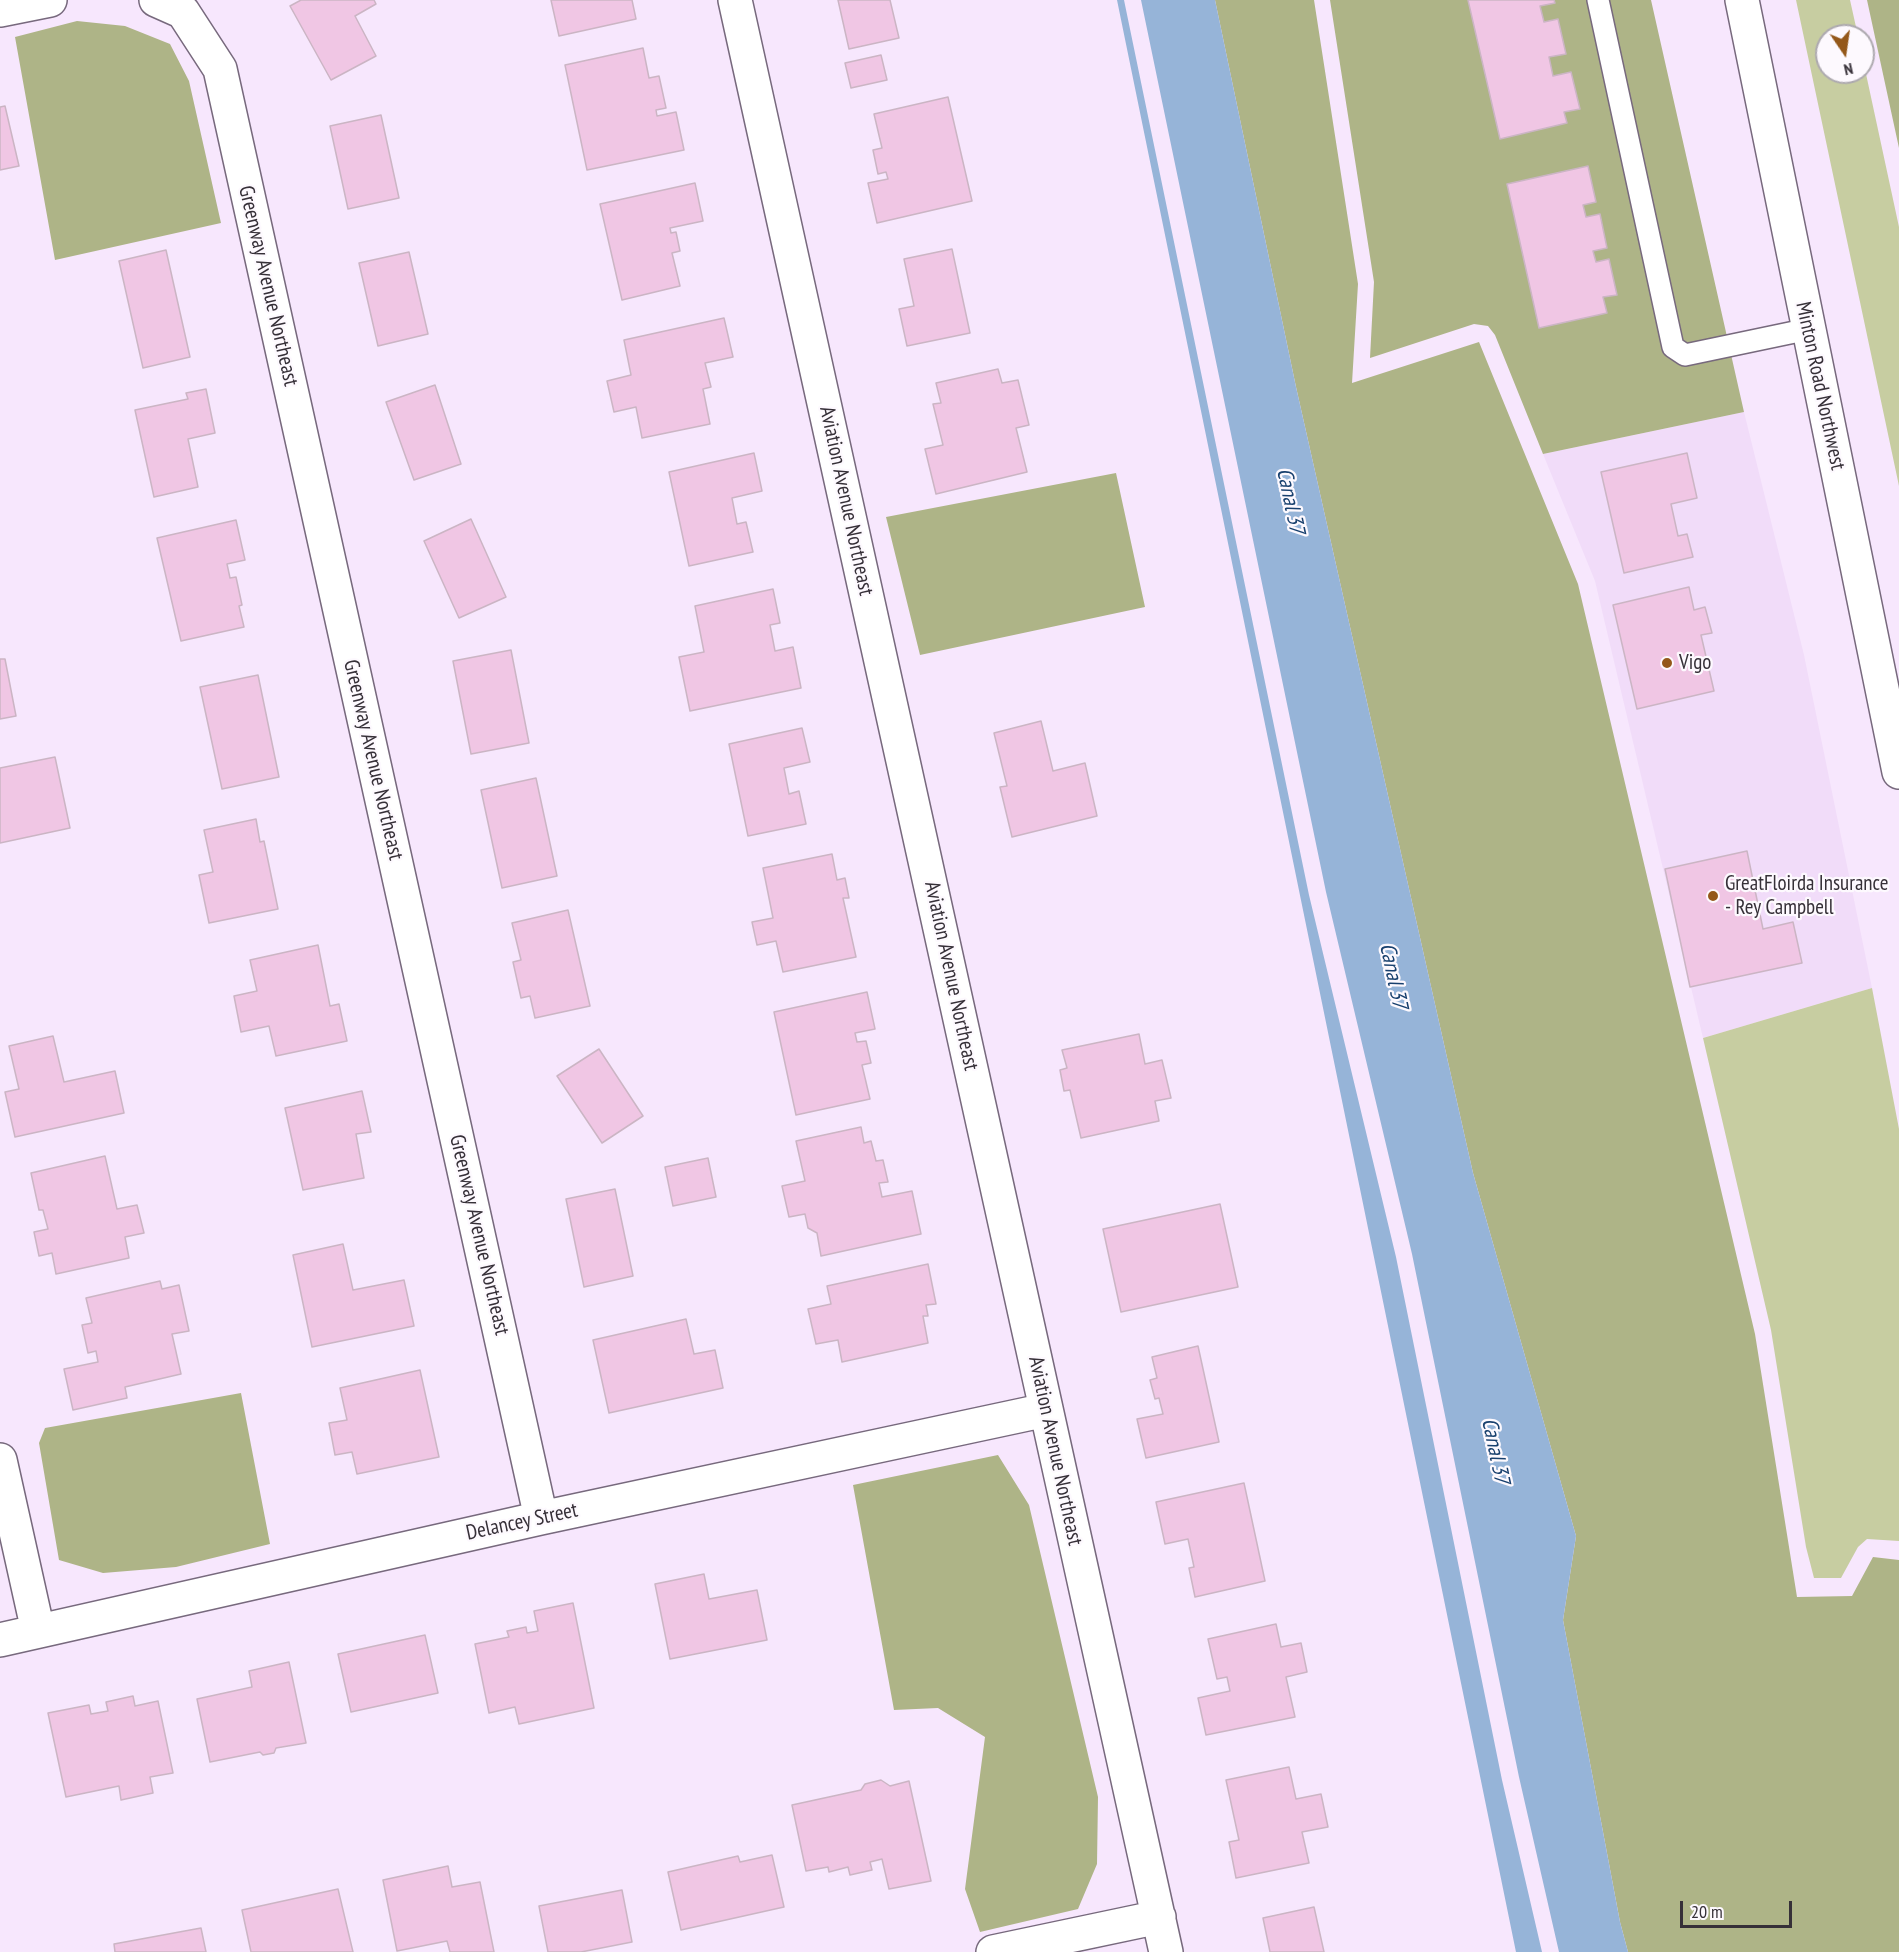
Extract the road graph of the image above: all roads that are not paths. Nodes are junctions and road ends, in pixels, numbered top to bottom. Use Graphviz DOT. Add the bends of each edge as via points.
graph roads {
  1 [pos="50,0"];
  2 [pos="735,0"];
  3 [pos="1598,0"];
  4 [pos="1742,0"];
  5 [pos="170,6"];
  6 [pos="0,10"];
  7 [pos="1809,329"];
  8 [pos="1899,772"];
  9 [pos="1046,1410"];
  10 [pos="0,1460"];
  11 [pos="541,1518"];
  12 [pos="38,1631"];
  13 [pos="0,1640"];
  14 [pos="1158,1917"];
  15 [pos="993,1952"];
  16 [pos="1166,1952"];
  1 -- 6 [label="street"];
  2 -- 9 [label="street, Aviation Avenue Northeast"];
  3 -- 7 [label="lane" via="1673,347 1685,355"];
  4 -- 7 [label="street, Minton Road Northwest"];
  5 -- 11 [label="street, Greenway Avenue Northeast" via="220,69"];
  7 -- 8 [label="street, Minton Road Northwest"];
  9 -- 11 [label="street, Delancey Street"];
  9 -- 14 [label="street, Aviation Avenue Northeast"];
  10 -- 12 [label="street"];
  11 -- 12 [label="street, Delancey Street"];
  12 -- 13 [label="street, Delancey Street"];
  14 -- 15 [label="street"];
  14 -- 16 [label="street, Aviation Avenue Northeast"];
}
